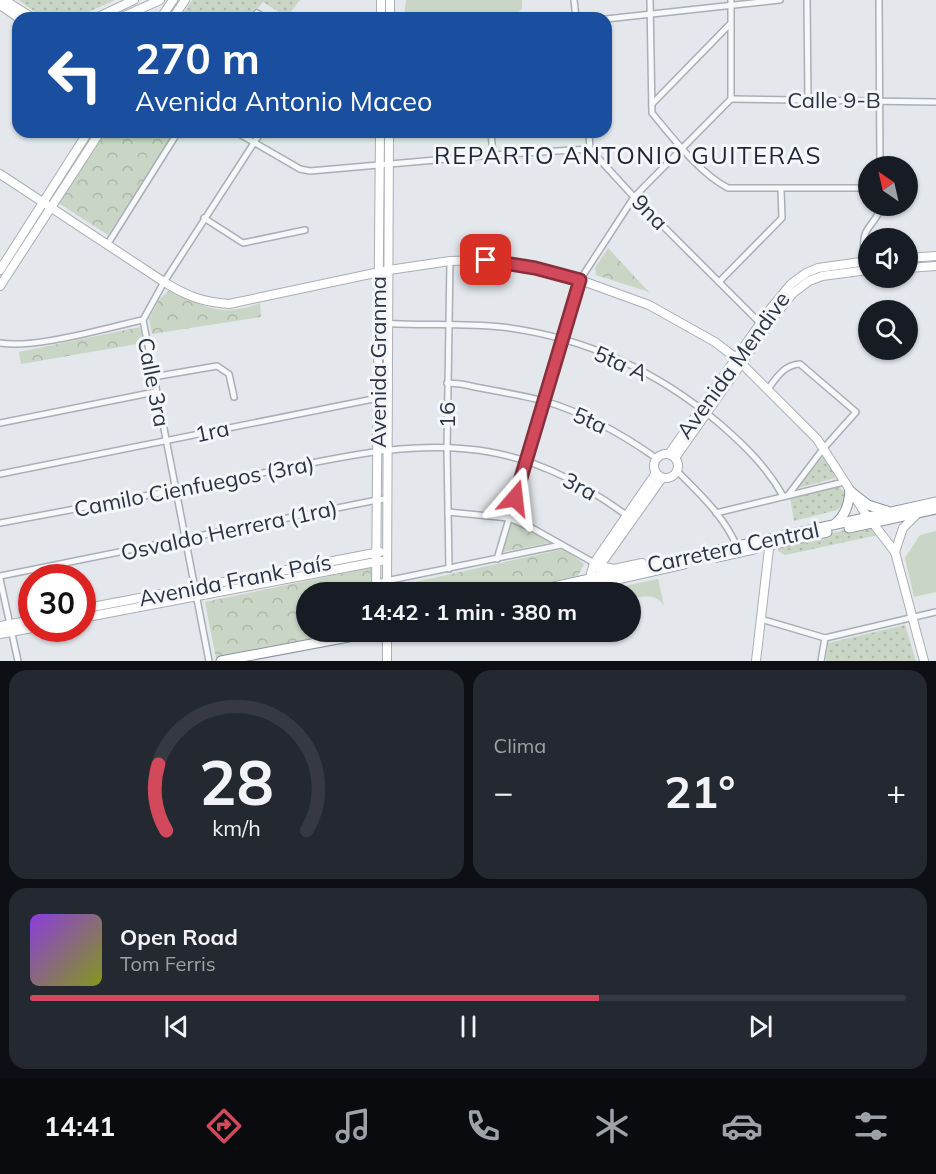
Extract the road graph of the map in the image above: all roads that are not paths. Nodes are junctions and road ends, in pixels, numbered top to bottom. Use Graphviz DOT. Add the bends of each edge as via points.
graph roads {
  1 [pos="4,0"];
  2 [pos="134,0"];
  3 [pos="160,0"];
  4 [pos="650,0"];
  5 [pos="780,0"];
  6 [pos="807,0"];
  7 [pos="879,0"];
  8 [pos="765,1"];
  9 [pos="731,3"];
  10 [pos="23,12"];
  11 [pos="109,12"];
  12 [pos="133,12"];
  13 [pos="650,15"];
  14 [pos="612,18"];
  15 [pos="731,24"];
  16 [pos="731,99"];
  17 [pos="880,99"];
  18 [pos="808,100"];
  19 [pos="936,102"];
  20 [pos="652,104"];
  21 [pos="84,138"];
  22 [pos="96,138"];
  23 [pos="174,138"];
  24 [pos="247,138"];
  25 [pos="257,138"];
  26 [pos="380,138"];
  27 [pos="389,138"];
  28 [pos="492,138"];
  29 [pos="589,138"];
  30 [pos="254,142"];
  31 [pos="681,148"];
  32 [pos="590,149"];
  33 [pos="493,155"];
  34 [pos="880,156"];
  35 [pos="389,165"];
  36 [pos="380,166"];
  37 [pos="0,174"];
  38 [pos="858,188"];
  39 [pos="781,190"];
  40 [pos="634,197"];
  41 [pos="43,202"];
  42 [pos="51,208"];
  43 [pos="204,219"];
  44 [pos="305,230"];
  45 [pos="107,244"];
  46 [pos="936,256"];
  47 [pos="918,257"];
  48 [pos="450,261"];
  49 [pos="858,262"];
  50 [pos="936,266"];
  51 [pos="918,267"];
  52 [pos="0,270"];
  53 [pos="388,270"];
  54 [pos="858,271"];
  55 [pos="379,272"];
  56 [pos="580,280"];
  57 [pos="164,282"];
  58 [pos="719,282"];
  59 [pos="0,286"];
  60 [pos="143,320"];
  61 [pos="378,323"];
  62 [pos="388,324"];
  63 [pos="448,324"];
  64 [pos="763,326"];
  65 [pos="562,339"];
  66 [pos="0,343"];
  67 [pos="739,361"];
  68 [pos="153,378"];
  69 [pos="447,384"];
  70 [pos="768,389"];
  71 [pos="155,392"];
  72 [pos="388,396"];
  73 [pos="234,398"];
  74 [pos="378,398"];
  75 [pos="543,401"];
  76 [pos="704,411"];
  77 [pos="0,423"];
  78 [pos="166,441"];
  79 [pos="447,449"];
  80 [pos="823,449"];
  81 [pos="388,450"];
  82 [pos="377,451"];
  83 [pos="672,456"];
  84 [pos="656,458"];
  85 [pos="526,460"];
  86 [pos="677,471"];
  87 [pos="0,474"];
  88 [pos="659,475"];
  89 [pos="844,482"];
  90 [pos="175,490"];
  91 [pos="850,491"];
  92 [pos="786,495"];
  93 [pos="377,500"];
  94 [pos="387,500"];
  95 [pos="936,502"];
  96 [pos="936,509"];
  97 [pos="896,511"];
  98 [pos="448,512"];
  99 [pos="716,513"];
  100 [pos="917,514"];
  101 [pos="630,517"];
  102 [pos="509,518"];
  103 [pos="870,520"];
  104 [pos="0,523"];
  105 [pos="833,525"];
  106 [pos="184,539"];
  107 [pos="770,542"];
  108 [pos="561,545"];
  109 [pos="738,549"];
  110 [pos="895,552"];
  111 [pos="387,556"];
  112 [pos="376,557"];
  113 [pos="497,559"];
  114 [pos="670,561"];
  115 [pos="597,565"];
  116 [pos="449,569"];
  117 [pos="0,578"];
  118 [pos="387,581"];
  119 [pos="593,581"];
  120 [pos="376,582"];
  121 [pos="382,582"];
  122 [pos="587,582"];
  123 [pos="590,582"];
  124 [pos="194,586"];
  125 [pos="196,597"];
  126 [pos="96,606"];
  127 [pos="936,612"];
  128 [pos="96,615"];
  129 [pos="912,616"];
  130 [pos="761,619"];
  131 [pos="18,625"];
  132 [pos="0,626"];
  133 [pos="11,628"];
  134 [pos="18,628"];
  135 [pos="0,634"];
  136 [pos="825,639"];
  137 [pos="323,642"];
  138 [pos="380,642"];
  139 [pos="387,657"];
  140 [pos="18,661"];
  141 [pos="209,661"];
  142 [pos="221,661"];
  143 [pos="756,661"];
  144 [pos="821,661"];
  145 [pos="924,661"];
  1 -- 10 [label="main road"];
  2 -- 11 [label="main road"];
  3 -- 12 [label="main road"];
  4 -- 13 [label="street"];
  5 -- 8 [label="street"];
  6 -- 18 [label="street"];
  7 -- 17 [label="street"];
  8 -- 9 [label="street"];
  9 -- 13 [label="street"];
  9 -- 15 [label="street"];
  13 -- 14 [label="street"];
  13 -- 20 [label="street"];
  15 -- 16 [label="street"];
  15 -- 20 [label="street"];
  16 -- 18 [label="street, Calle 9-B"];
  16 -- 31 [label="street"];
  17 -- 18 [label="street, Calle 9-B"];
  17 -- 19 [label="street, Calle 9-B"];
  17 -- 34 [label="street"];
  20 -- 31 [label="street" via="652,113"];
  21 -- 41 [label="main road"];
  22 -- 42 [label="main road"];
  23 -- 45 [label="street"];
  24 -- 30 [label="street"];
  25 -- 30 [label="street, Calle 3ra"];
  26 -- 36 [label="main road, Avenida Granma"];
  27 -- 35 [label="main road, Avenida Granma"];
  28 -- 33 [label="street"];
  29 -- 32 [label="street"];
  30 -- 36 [label="street" via="310,171"];
  30 -- 43 [label="street, Calle 3ra"];
  31 -- 39 [label="street" via="728,188"];
  31 -- 40 [label="street"];
  32 -- 33 [label="street"];
  32 -- 40 [label="street, 9na"];
  33 -- 35 [label="street"];
  35 -- 36 [label="street"];
  35 -- 53 [label="main road, Avenida Granma"];
  36 -- 55 [label="main road, Avenida Granma"];
  37 -- 41 [label="main road"];
  38 -- 39 [label="street"];
  39 -- 58 [label="street" via="782,218"];
  40 -- 56 [label="street"];
  40 -- 58 [label="street, 9na"];
  41 -- 42 [label="main road"];
  41 -- 52 [label="main road"];
  42 -- 45 [label="main road"];
  42 -- 59 [label="main road"];
  43 -- 44 [label="street" via="243,243"];
  43 -- 57 [label="street, Calle 3ra"];
  45 -- 57 [label="main road"];
  46 -- 47 [label="main road"];
  48 -- 53 [label="main road"];
  48 -- 56 [label="main road" via="486,260"];
  48 -- 63 [label="street, 16"];
  49 -- 64 [label="main road, Avenida Mendive" via="806,273 791,284"];
  50 -- 51 [label="main road"];
  53 -- 55 [label="main road"];
  53 -- 62 [label="main road, Avenida Granma"];
  54 -- 64 [label="main road, Avenida Mendive" via="809,281"];
  55 -- 57 [label="main road" via="229,304 202,301"];
  55 -- 61 [label="main road, Avenida Granma"];
  56 -- 65 [label="street"];
  56 -- 67 [label="main road" via="649,305 715,342"];
  57 -- 60 [label="street, Calle 3ra"];
  58 -- 64 [label="street, 9na"];
  60 -- 66 [label="street" via="48,340"];
  60 -- 68 [label="street, Calle 3ra"];
  61 -- 62 [label="street, 5ta A"];
  61 -- 74 [label="main road, Avenida Granma"];
  62 -- 63 [label="street, 5ta A"];
  62 -- 72 [label="main road, Avenida Granma"];
  63 -- 65 [label="street, 5ta A" via="503,327"];
  63 -- 69 [label="street, 16"];
  64 -- 67 [label="main road, Avenida Mendive"];
  65 -- 75 [label="street"];
  65 -- 76 [label="street, 5ta A" via="634,366"];
  67 -- 70 [label="main road"];
  67 -- 76 [label="main road, Avenida Mendive"];
  68 -- 71 [label="street, Calle 3ra"];
  68 -- 73 [label="street" via="217,366 229,374"];
  69 -- 75 [label="street, 5ta"];
  69 -- 79 [label="street, 16"];
  70 -- 80 [label="main road"];
  70 -- 80 [label="street" via="785,368 800,364 856,412"];
  71 -- 77 [label="street"];
  71 -- 78 [label="street, Calle 3ra"];
  72 -- 74 [label="street, 1ra"];
  72 -- 81 [label="main road, Avenida Granma"];
  74 -- 78 [label="street, 1ra"];
  74 -- 82 [label="main road, Avenida Granma"];
  75 -- 84 [label="street, 5ta" via="609,428"];
  75 -- 85 [label="street"];
  76 -- 83 [label="main road, Avenida Mendive"];
  76 -- 92 [label="street, 5ta A" via="749,451"];
  78 -- 87 [label="street, 1ra"];
  78 -- 90 [label="street, Calle 3ra"];
  79 -- 81 [label="street, 3ra"];
  79 -- 85 [label="street, 3ra"];
  79 -- 98 [label="street, 16"];
  80 -- 89 [label="main road"];
  80 -- 92 [label="street"];
  81 -- 82 [label="street, Camilo Cienfuegos (3ra)"];
  81 -- 94 [label="main road, Avenida Granma"];
  82 -- 90 [label="street, Camilo Cienfuegos (3ra)"];
  82 -- 93 [label="main road, Avenida Granma"];
  83 -- 84 [label="main road, Avenida Mendive"];
  83 -- 86 [label="main road, Avenida Mendive" via="678,463"];
  84 -- 88 [label="main road, Avenida Mendive" via="654,466"];
  85 -- 101 [label="street, 3ra" via="572,479"];
  85 -- 102 [label="street"];
  86 -- 88 [label="main road, Avenida Mendive" via="672,476"];
  86 -- 99 [label="street"];
  88 -- 101 [label="main road"];
  89 -- 91 [label="main road"];
  89 -- 92 [label="street"];
  90 -- 104 [label="street, Camilo Cienfuegos (3ra)"];
  90 -- 106 [label="street, Calle 3ra"];
  91 -- 97 [label="highway" via="868,506"];
  91 -- 103 [label="main road"];
  91 -- 105 [label="highway" via="846,510"];
  92 -- 99 [label="street"];
  93 -- 94 [label="street, Osvaldo Herrera (1ra)"];
  93 -- 106 [label="street, Osvaldo Herrera (1ra)"];
  93 -- 112 [label="main road, Avenida Granma"];
  94 -- 111 [label="main road, Avenida Granma"];
  95 -- 97 [label="highway, Carretera Central"];
  96 -- 100 [label="highway, Carretera Central"];
  97 -- 103 [label="highway, Carretera Central"];
  98 -- 102 [label="street"];
  98 -- 116 [label="street, 16"];
  99 -- 109 [label="street"];
  100 -- 103 [label="highway, Carretera Central"];
  100 -- 110 [label="main road" via="903,528"];
  101 -- 115 [label="main road"];
  102 -- 108 [label="street"];
  102 -- 113 [label="street"];
  103 -- 105 [label="highway, Carretera Central"];
  103 -- 107 [label="highway, Carretera Central"];
  103 -- 110 [label="main road"];
  105 -- 107 [label="highway, Carretera Central"];
  106 -- 117 [label="street, Osvaldo Herrera (1ra)"];
  106 -- 124 [label="street, Calle 3ra"];
  107 -- 109 [label="highway, Carretera Central"];
  107 -- 130 [label="main road"];
  108 -- 113 [label="street"];
  108 -- 115 [label="street"];
  109 -- 114 [label="highway, Carretera Central"];
  109 -- 119 [label="highway, Carretera Central"];
  110 -- 129 [label="main road"];
  111 -- 112 [label="main road, Avenida Frank País"];
  111 -- 118 [label="main road, Avenida Granma"];
  112 -- 120 [label="main road, Avenida Granma"];
  112 -- 124 [label="main road, Avenida Frank País"];
  112 -- 125 [label="main road, Avenida Frank País"];
  113 -- 116 [label="street"];
  114 -- 115 [label="main road" via="614,568"];
  114 -- 119 [label="highway, Carretera Central"];
  115 -- 119 [label="main road"];
  116 -- 118 [label="street"];
  117 -- 133 [label="street"];
  118 -- 121 [label="street"];
  119 -- 122 [label="highway, Carretera Central"];
  119 -- 123 [label="highway, Carretera Central"];
  124 -- 125 [label="street, Calle 3ra"];
  124 -- 126 [label="main road, Avenida Frank País"];
  125 -- 128 [label="main road, Avenida Frank País"];
  125 -- 141 [label="street, Calle 3ra"];
  127 -- 129 [label="street"];
  129 -- 136 [label="street"];
  129 -- 145 [label="main road"];
  130 -- 136 [label="street"];
  130 -- 143 [label="main road"];
  131 -- 133 [label="main road"];
  132 -- 133 [label="main road"];
  133 -- 134 [label="main road"];
  133 -- 135 [label="main road"];
  133 -- 140 [label="street"];
  136 -- 144 [label="street"];
  137 -- 142 [label="highway"];
  138 -- 139 [label="main road"];
}
